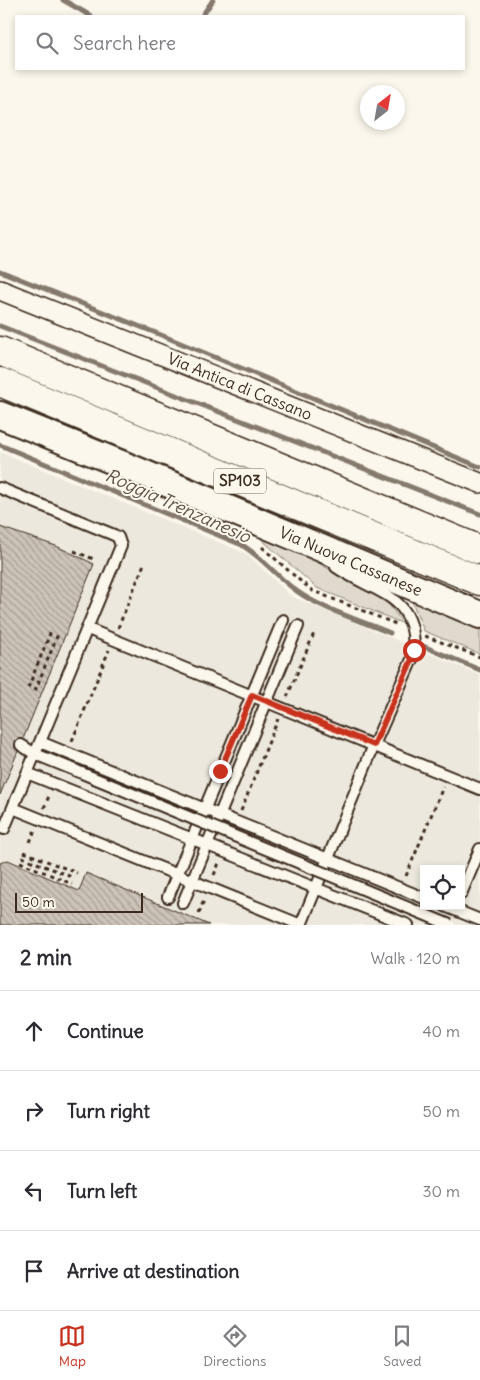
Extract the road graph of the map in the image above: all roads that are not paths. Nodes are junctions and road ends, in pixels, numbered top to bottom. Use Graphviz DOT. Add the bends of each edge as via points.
graph roads {
  1 [pos="0,290"];
  2 [pos="0,351"];
  3 [pos="28,362"];
  4 [pos="0,382"];
  5 [pos="0,415"];
  6 [pos="480,483"];
  7 [pos="0,488"];
  8 [pos="480,532"];
  9 [pos="296,539"];
  10 [pos="480,550"];
  11 [pos="480,581"];
  12 [pos="480,615"];
  13 [pos="283,620"];
  14 [pos="298,626"];
  15 [pos="88,629"];
  16 [pos="252,695"];
  17 [pos="267,702"];
  18 [pos="40,742"];
  19 [pos="21,745"];
  20 [pos="374,745"];
  21 [pos="35,754"];
  22 [pos="27,773"];
  23 [pos="480,788"];
  24 [pos="13,808"];
  25 [pos="204,809"];
  26 [pos="220,815"];
  27 [pos="4,829"];
  28 [pos="191,839"];
  29 [pos="207,845"];
  30 [pos="480,850"];
  31 [pos="328,859"];
  32 [pos="177,875"];
  33 [pos="192,881"];
  34 [pos="465,885"];
  35 [pos="316,888"];
  36 [pos="420,896"];
  37 [pos="168,897"];
  38 [pos="183,903"];
  39 [pos="452,910"];
  40 [pos="457,910"];
  41 [pos="480,920"];
  42 [pos="301,925"];
  43 [pos="408,925"];
  44 [pos="450,925"];
  1 -- 6 [label="street, Via Antica di Cassano"];
  2 -- 3 [label="highway, SP103"];
  3 -- 8 [label="highway, SP103" via="326,466"];
  3 -- 10 [label="highway, SP103"];
  4 -- 11 [label="highway, SP103"];
  5 -- 9 [label="street, Via Nuova Cassanese / SP103"];
  7 -- 15 [label="lane" via="118,537 119,554"];
  9 -- 12 [label="street, Via Nuova Cassanese"];
  9 -- 20 [label="lane" via="342,571 390,596 405,613 412,631 413,657"];
  13 -- 16 [label="lane"];
  14 -- 17 [label="lane"];
  15 -- 16 [label="lane"];
  15 -- 18 [label="lane"];
  16 -- 17 [label="lane"];
  16 -- 25 [label="lane"];
  17 -- 20 [label="lane"];
  17 -- 26 [label="lane"];
  18 -- 21 [label="lane"];
  18 -- 25 [label="lane"];
  19 -- 21 [label="lane"];
  20 -- 23 [label="lane"];
  20 -- 31 [label="lane"];
  21 -- 22 [label="lane"];
  21 -- 44 [label="lane, bridge"];
  22 -- 24 [label="lane"];
  22 -- 28 [label="lane"];
  24 -- 27 [label="lane"];
  24 -- 32 [label="lane"];
  25 -- 26 [label="lane"];
  25 -- 28 [label="lane"];
  26 -- 29 [label="lane"];
  26 -- 31 [label="lane"];
  28 -- 29 [label="lane"];
  28 -- 32 [label="lane"];
  29 -- 33 [label="lane"];
  29 -- 35 [label="lane"];
  30 -- 34 [label="lane"];
  31 -- 35 [label="lane"];
  31 -- 36 [label="lane"];
  32 -- 33 [label="lane"];
  32 -- 37 [label="lane"];
  33 -- 38 [label="lane"];
  33 -- 42 [label="lane"];
  35 -- 42 [label="lane"];
  35 -- 43 [label="lane"];
  39 -- 44 [label="lane"];
  40 -- 41 [label="lane"];
}
